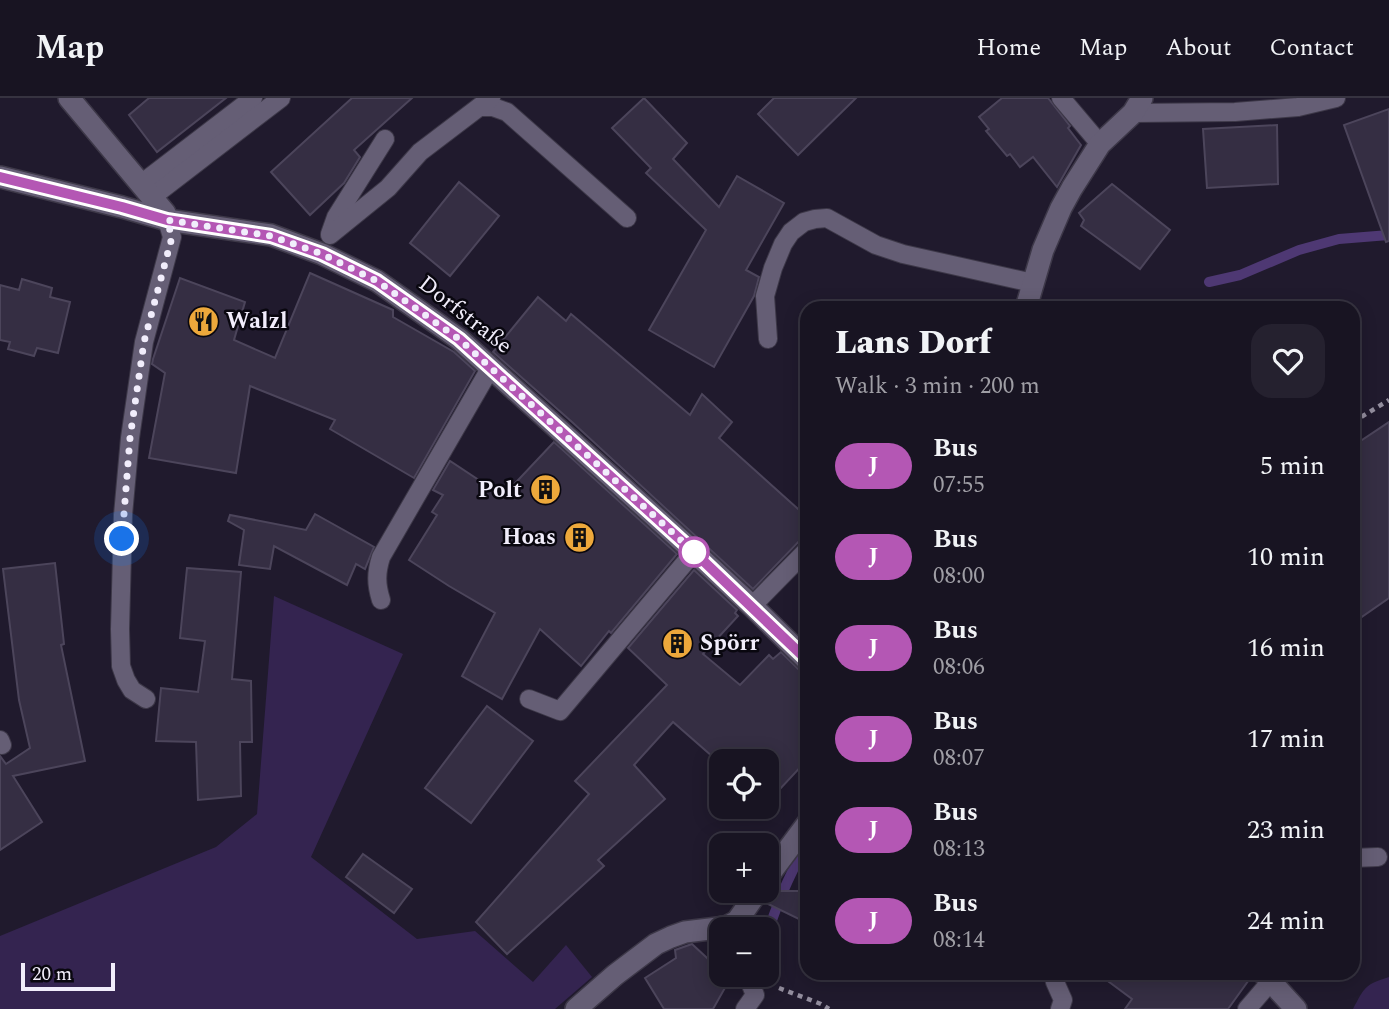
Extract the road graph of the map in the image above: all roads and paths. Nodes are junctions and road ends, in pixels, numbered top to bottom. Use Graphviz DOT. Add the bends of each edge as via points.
graph roads {
  1 [pos="69,98"];
  2 [pos="253,98"];
  3 [pos="281,98"];
  4 [pos="1061,98"];
  5 [pos="1336,98"];
  6 [pos="485,102"];
  7 [pos="1138,106"];
  8 [pos="385,139"];
  9 [pos="1100,144"];
  10 [pos="0,177"];
  11 [pos="146,191"];
  12 [pos="627,218"];
  13 [pos="167,220"];
  14 [pos="326,244"];
  15 [pos="1033,283"];
  16 [pos="1028,301"];
  17 [pos="768,338"];
  18 [pos="491,368"];
  19 [pos="1389,400"];
  20 [pos="1360,418"];
  21 [pos="694,552"];
  22 [pos="800,558"];
  23 [pos="381,600"];
  24 [pos="752,606"];
  25 [pos="800,653"];
  26 [pos="146,699"];
  27 [pos="529,699"];
  28 [pos="800,833"];
  29 [pos="1378,857"];
  30 [pos="1360,858"];
  31 [pos="779,862"];
  32 [pos="709,930"];
  33 [pos="1055,980"];
  34 [pos="1265,980"];
  35 [pos="1270,980"];
  36 [pos="752,987"];
  37 [pos="777,987"];
  38 [pos="576,1009"];
  39 [pos="745,1009"];
  40 [pos="829,1009"];
  41 [pos="1060,1009"];
  42 [pos="1247,1009"];
  43 [pos="1296,1009"];
  1 -- 11 [label="main road"];
  2 -- 11 [label="lane"];
  3 -- 11 [label="lane"];
  4 -- 9 [label="lane"];
  5 -- 7 [label="lane" via="1298,107 1235,112"];
  6 -- 12 [label="lane" via="507,112"];
  6 -- 14 [label="lane" via="420,152"];
  7 -- 9 [label="main road"];
  8 -- 14 [label="lane" via="336,216"];
  9 -- 15 [label="main road" via="1061,208"];
  10 -- 13 [label="main road, Dorfstraße"];
  11 -- 13 [label="main road"];
  13 -- 14 [label="main road, Dorfstraße"];
  13 -- 26 [label="lane" via="172,237 144,342 123,514 121,666 132,690"];
  14 -- 18 [label="main road, Dorfstraße" via="459,339"];
  15 -- 16 [label="main road"];
  15 -- 17 [label="lane" via="903,254 827,218 816,219 791,232 773,268 765,296"];
  18 -- 21 [label="main road, Dorfstraße"];
  18 -- 23 [label="lane" via="382,556 376,572"];
  19 -- 20 [label="path"];
  21 -- 24 [label="main road, Dorfstraße"];
  21 -- 27 [label="lane" via="560,711"];
  22 -- 24 [label="lane"];
  24 -- 25 [label="main road, Dorfstraße"];
  28 -- 31 [label="main road"];
  29 -- 30 [label="lane"];
  32 -- 38 [label="main road" via="685,932 656,944"];
  33 -- 41 [label="lane" via="1063,1000"];
  34 -- 42 [label="lane"];
  35 -- 43 [label="main road"];
  36 -- 39 [label="lane" via="755,995"];
  37 -- 40 [label="path"];
}
